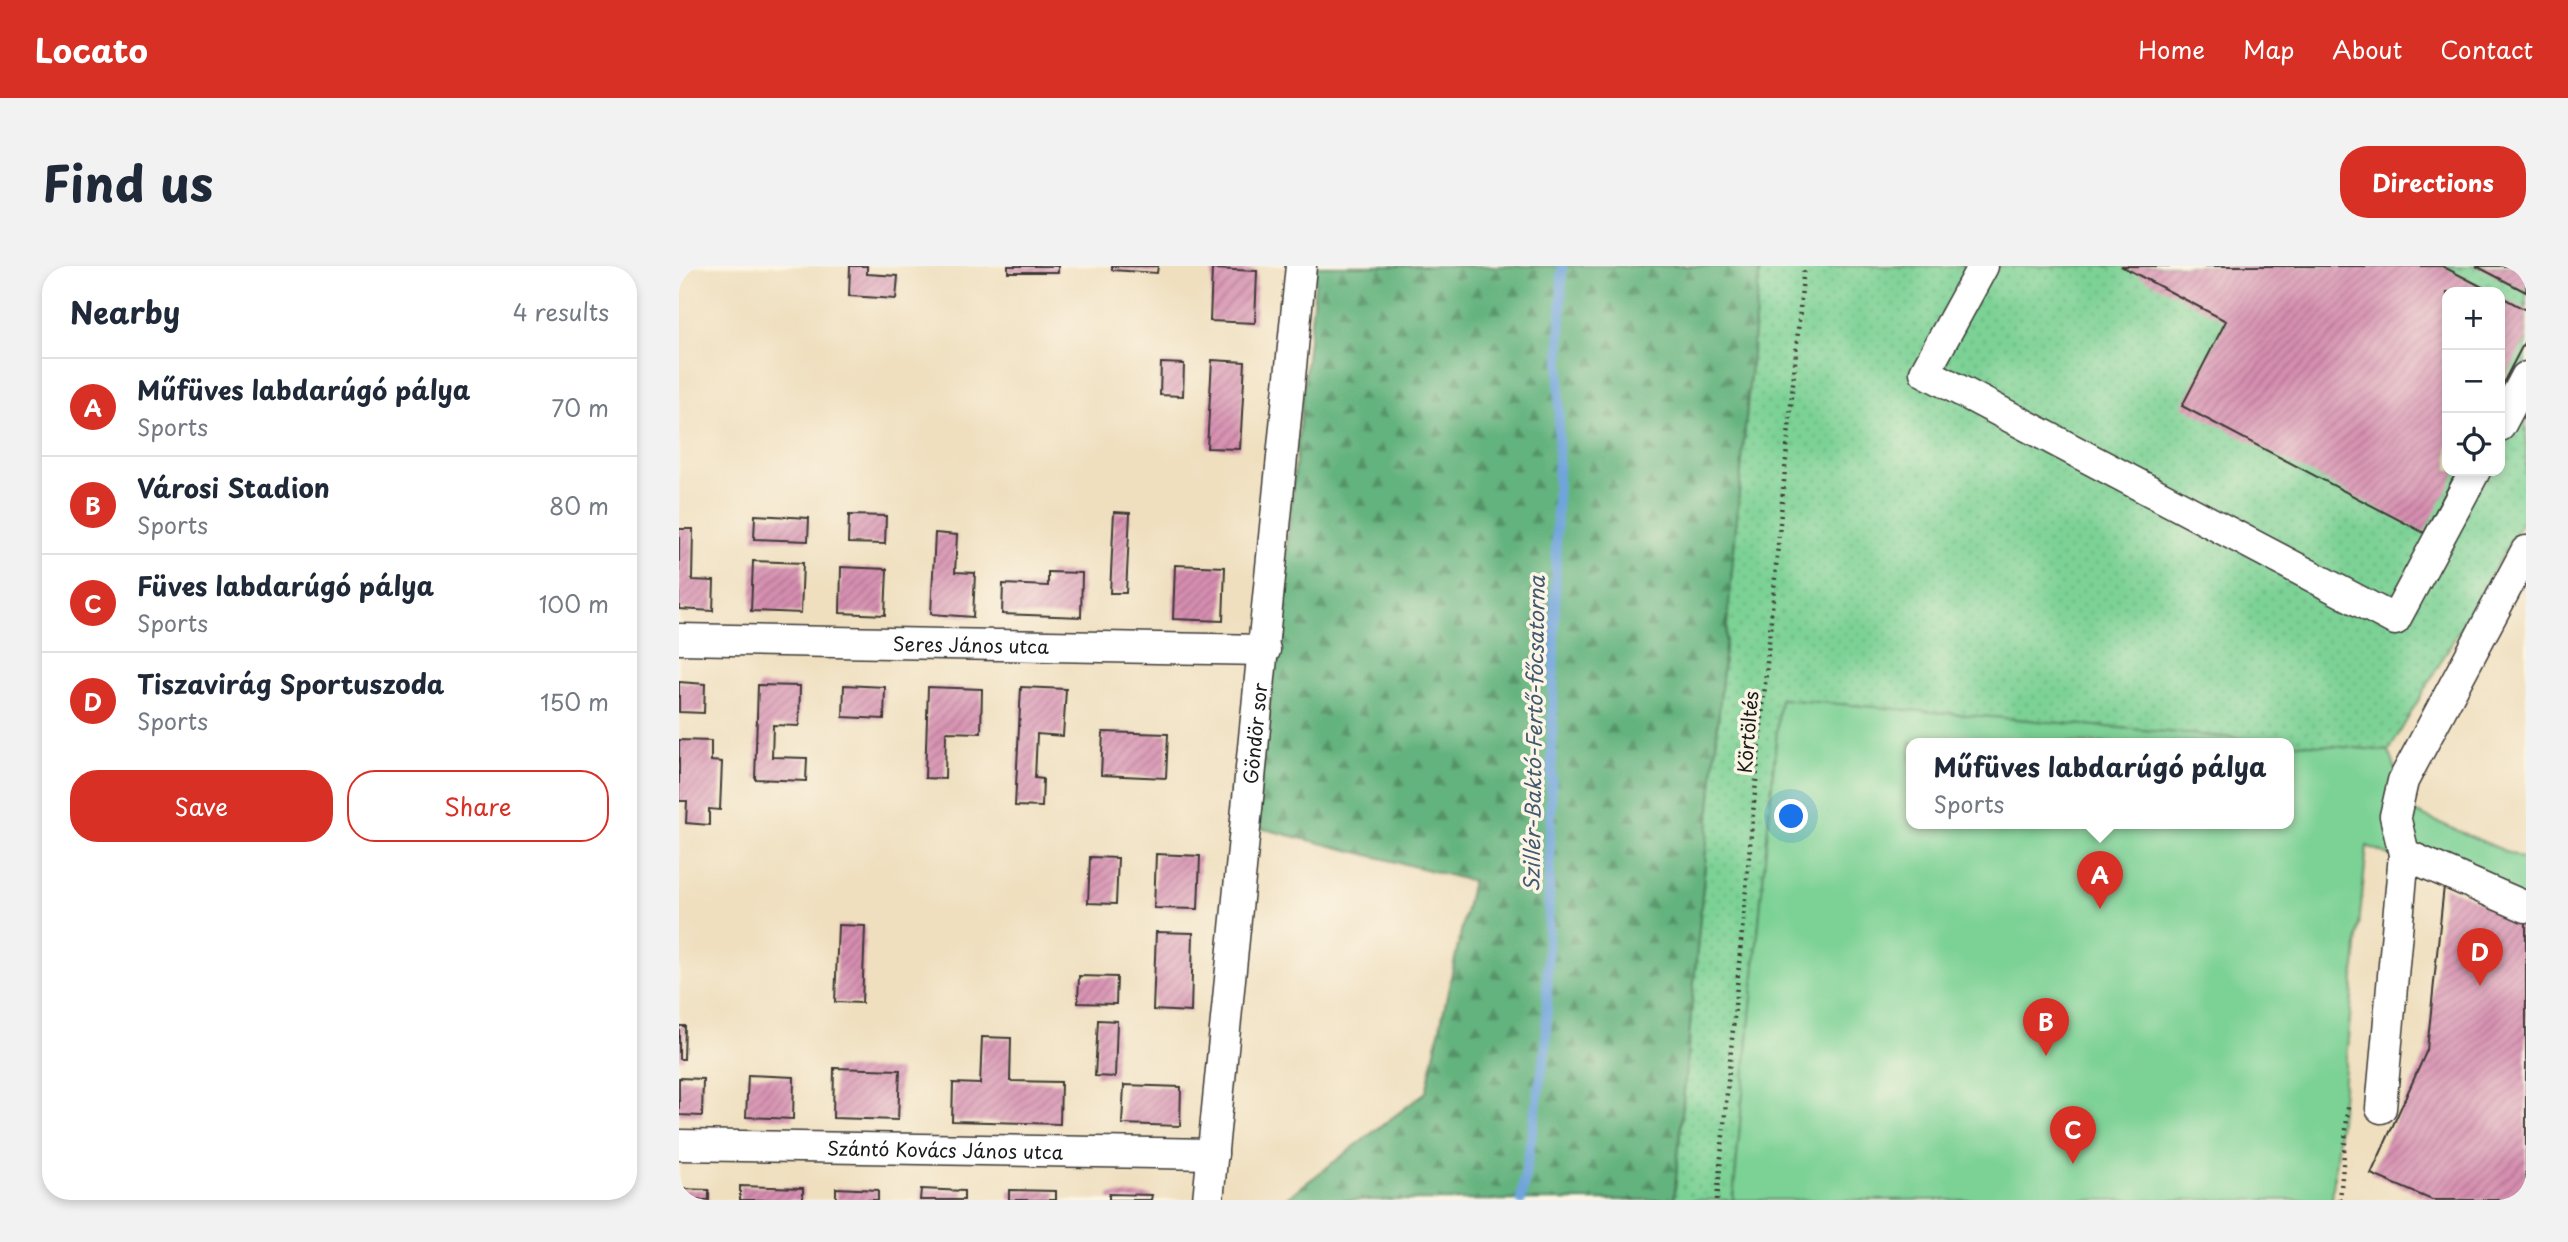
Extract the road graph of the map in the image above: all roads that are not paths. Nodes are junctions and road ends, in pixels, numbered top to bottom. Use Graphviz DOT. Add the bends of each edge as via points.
graph roads {
  1 [pos="1301,266"];
  2 [pos="1983,266"];
  3 [pos="2526,377"];
  4 [pos="2505,417"];
  5 [pos="2472,476"];
  6 [pos="2526,551"];
  7 [pos="679,639"];
  8 [pos="1265,650"];
  9 [pos="2404,855"];
  10 [pos="2526,907"];
  11 [pos="2381,1108"];
  12 [pos="679,1145"];
  13 [pos="1213,1154"];
  14 [pos="1208,1200"];
  1 -- 8 [label="street, Göndör sor"];
  2 -- 5 [label="street" via="1925,372 2395,620"];
  3 -- 4 [label="street"];
  6 -- 9 [label="street" via="2403,781 2395,816"];
  7 -- 8 [label="street, Seres János utca"];
  8 -- 13 [label="street, Göndör sor"];
  9 -- 10 [label="street"];
  9 -- 11 [label="street"];
  12 -- 13 [label="street, Szántó Kovács János utca"];
  13 -- 14 [label="street, Göndör sor"];
}
